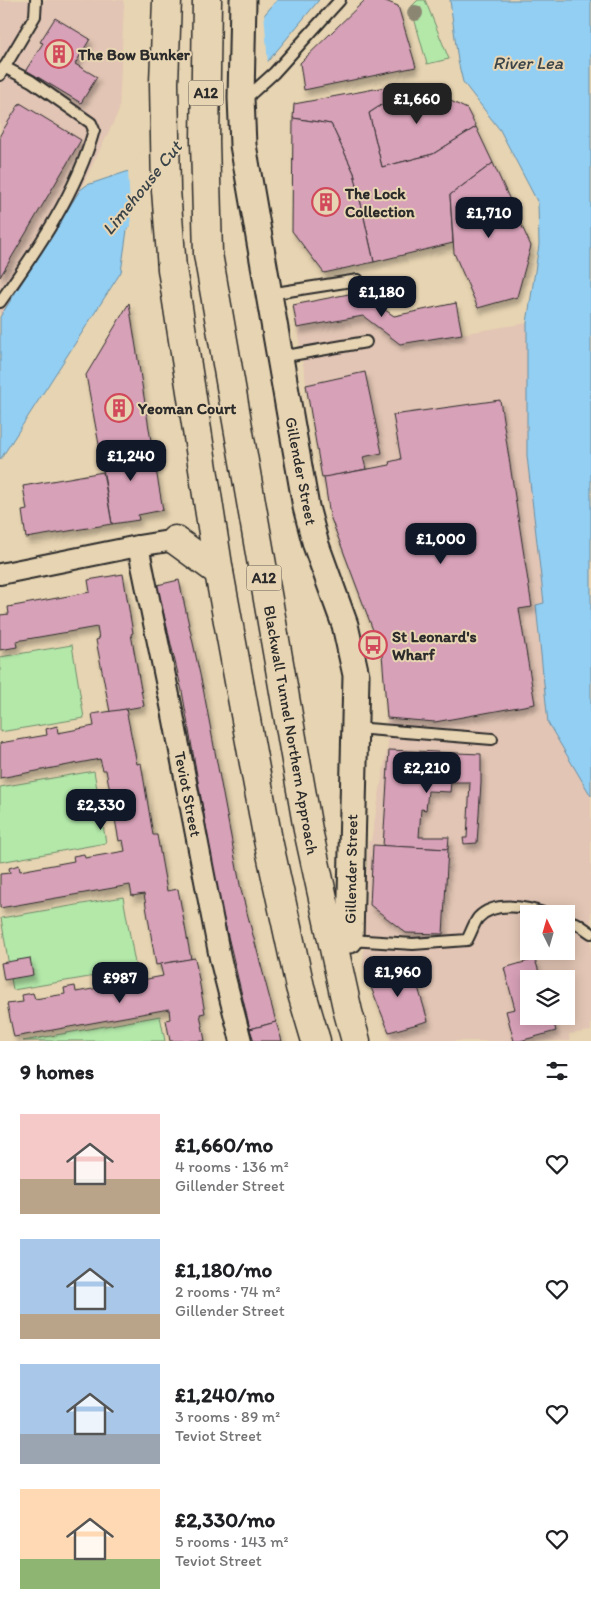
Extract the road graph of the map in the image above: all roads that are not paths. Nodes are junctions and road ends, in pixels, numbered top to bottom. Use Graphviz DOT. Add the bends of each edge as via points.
graph roads {
  1 [pos="36,0"];
  2 [pos="167,0"];
  3 [pos="207,0"];
  4 [pos="340,0"];
  5 [pos="243,6"];
  6 [pos="2,71"];
  7 [pos="241,101"];
  8 [pos="358,280"];
  9 [pos="269,294"];
  10 [pos="0,302"];
  11 [pos="366,342"];
  12 [pos="280,357"];
  13 [pos="175,540"];
  14 [pos="138,546"];
  15 [pos="219,572"];
  16 [pos="0,574"];
  17 [pos="355,728"];
  18 [pos="492,739"];
  19 [pos="520,907"];
  20 [pos="575,923"];
  21 [pos="591,933"];
  22 [pos="350,940"];
  23 [pos="348,1012"];
  24 [pos="241,1041"];
  25 [pos="316,1041"];
  26 [pos="356,1041"];
  1 -- 6 [label="lane" via="35,16"];
  2 -- 15 [label="highway, A12" via="164,83 166,190 172,269"];
  3 -- 23 [label="highway, Blackwall Tunnel Northern Approach / A12" via="205,142 210,271 308,830"];
  4 -- 7 [label="lane" via="274,73"];
  5 -- 7 [label="street, Gillender Street"];
  6 -- 10 [label="lane" via="31,82 91,123 94,130 69,193 22,272"];
  7 -- 9 [label="street, Gillender Street" via="243,145"];
  8 -- 9 [label="lane"];
  9 -- 12 [label="street, Gillender Street"];
  11 -- 12 [label="lane"];
  12 -- 17 [label="street, Gillender Street" via="306,507 345,625 356,675"];
  13 -- 14 [label="street"];
  13 -- 15 [label="highway"];
  14 -- 16 [label="street"];
  14 -- 24 [label="street, Teviot Street" via="218,949"];
  15 -- 25 [label="highway, A12" via="268,840 300,987"];
  17 -- 18 [label="lane"];
  17 -- 22 [label="street, Gillender Street"];
  19 -- 22 [label="lane" via="496,907 479,918 467,940 413,944"];
  20 -- 21 [label="lane"];
  22 -- 23 [label="highway"];
  23 -- 26 [label="highway, Blackwall Tunnel Northern Approach / A12"];
}
